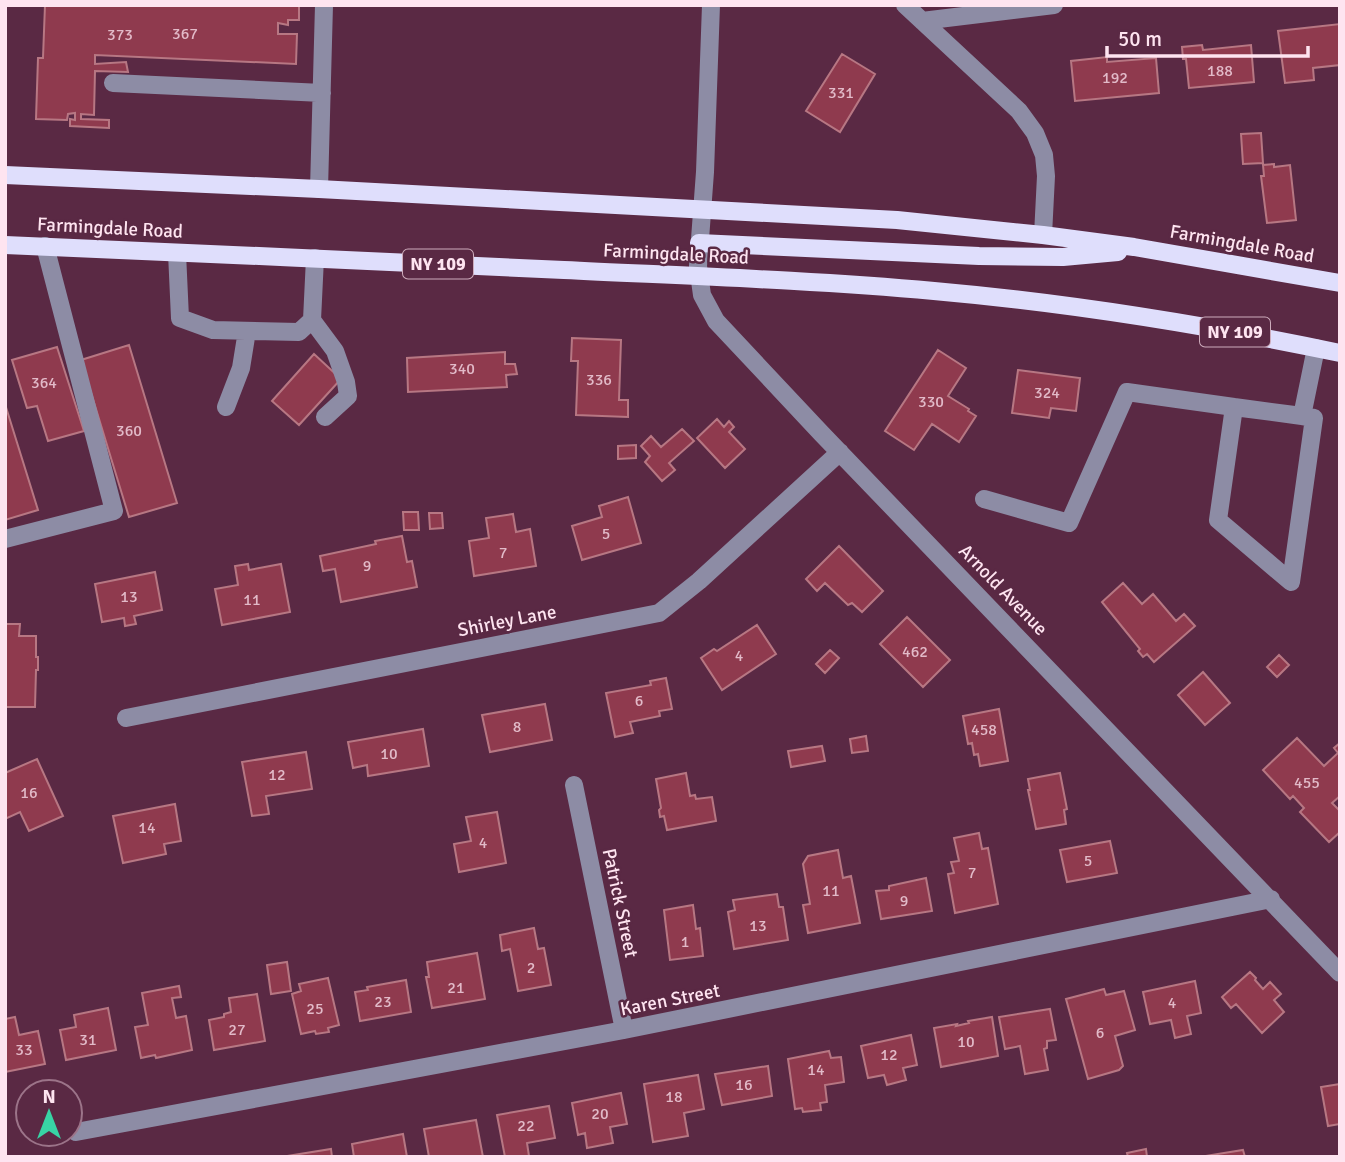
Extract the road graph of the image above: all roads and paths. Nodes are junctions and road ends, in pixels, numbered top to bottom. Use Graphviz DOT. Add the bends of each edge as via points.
graph roads {
  1 [pos="324,5"];
  2 [pos="711,5"];
  3 [pos="905,5"];
  4 [pos="1054,5"];
  5 [pos="922,21"];
  6 [pos="113,83"];
  7 [pos="322,93"];
  8 [pos="5,176"];
  9 [pos="319,190"];
  10 [pos="701,209"];
  11 [pos="1043,235"];
  12 [pos="699,243"];
  13 [pos="5,245"];
  14 [pos="45,246"];
  15 [pos="1149,249"];
  16 [pos="177,253"];
  17 [pos="315,258"];
  18 [pos="699,276"];
  19 [pos="1340,283"];
  20 [pos="312,320"];
  21 [pos="247,331"];
  22 [pos="1316,348"];
  23 [pos="1340,354"];
  24 [pos="226,407"];
  25 [pos="1234,407"];
  26 [pos="1302,416"];
  27 [pos="325,417"];
  28 [pos="840,452"];
  29 [pos="984,499"];
  30 [pos="5,539"];
  31 [pos="126,718"];
  32 [pos="574,785"];
  33 [pos="1270,899"];
  34 [pos="1340,972"];
  35 [pos="624,1030"];
  36 [pos="84,1131"];
  1 -- 7 [label="street"];
  2 -- 10 [label="street, Arnold Avenue"];
  3 -- 5 [label="street"];
  4 -- 5 [label="street"];
  5 -- 11 [label="street" via="1019,111 1034,133 1044,155 1046,176"];
  6 -- 7 [label="street"];
  7 -- 9 [label="street"];
  8 -- 9 [label="main road, Farmingdale Road"];
  9 -- 10 [label="main road, Farmingdale Road"];
  10 -- 11 [label="main road, Farmingdale Road" via="897,220"];
  10 -- 12 [label="street, Arnold Avenue"];
  11 -- 15 [label="main road, Farmingdale Road"];
  12 -- 15 [label="main road" via="1051,257"];
  12 -- 18 [label="street, Arnold Avenue"];
  13 -- 14 [label="main road, Farmingdale Road / NY 109"];
  14 -- 16 [label="main road, Farmingdale Road / NY 109"];
  14 -- 30 [label="street" via="114,511"];
  15 -- 19 [label="main road, Farmingdale Road"];
  16 -- 17 [label="main road, Farmingdale Road / NY 109"];
  16 -- 21 [label="street" via="180,318 213,330"];
  17 -- 18 [label="main road, Farmingdale Road / NY 109"];
  17 -- 20 [label="street"];
  18 -- 22 [label="main road, Farmingdale Road / NY 109" via="1038,302"];
  18 -- 28 [label="street, Arnold Avenue" via="702,295 716,321"];
  20 -- 21 [label="street" via="299,332"];
  20 -- 27 [label="street" via="335,351 348,396"];
  21 -- 24 [label="street" via="241,368"];
  22 -- 23 [label="main road, Farmingdale Road / NY 109"];
  22 -- 26 [label="street"];
  25 -- 26 [label="street"];
  25 -- 26 [label="street" via="1218,520 1291,582 1314,418"];
  25 -- 29 [label="street" via="1127,392 1069,523"];
  28 -- 31 [label="street, Shirley Lane" via="659,613"];
  28 -- 33 [label="street, Arnold Avenue"];
  32 -- 35 [label="street, Patrick Street"];
  33 -- 34 [label="street, Arnold Avenue"];
  33 -- 35 [label="street, Karen Street"];
  35 -- 36 [label="street, Karen Street"];
}
